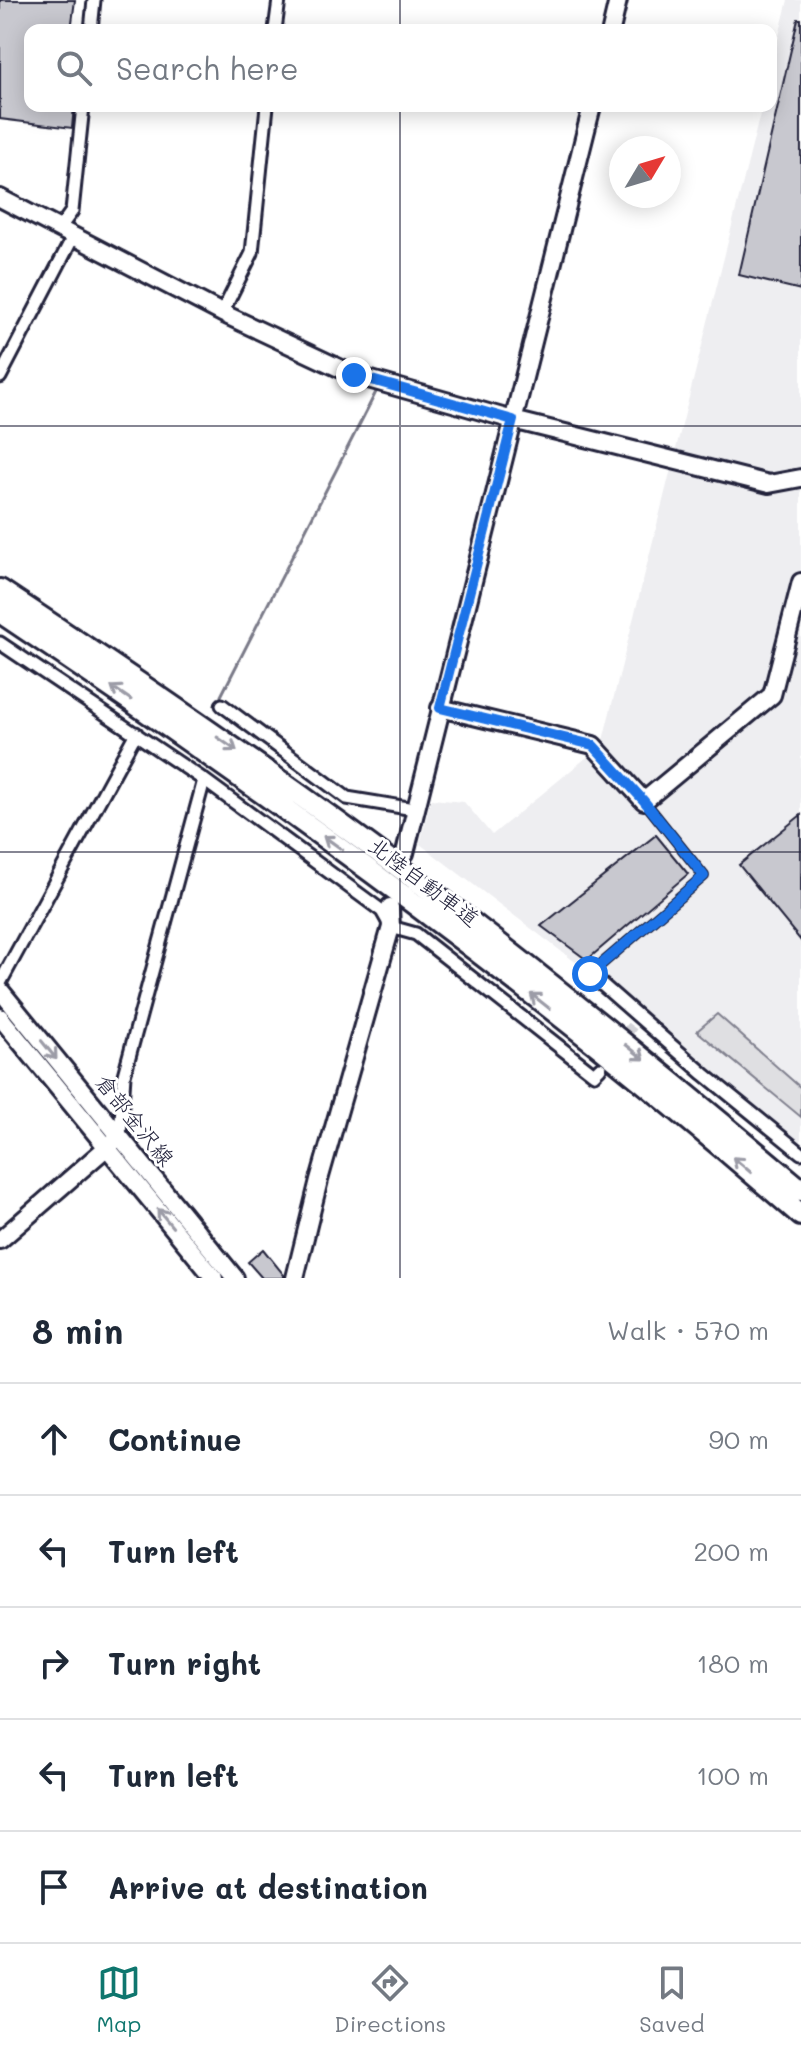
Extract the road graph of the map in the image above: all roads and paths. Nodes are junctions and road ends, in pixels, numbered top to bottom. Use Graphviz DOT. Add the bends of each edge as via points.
graph roads {
  1 [pos="94,0"];
  2 [pos="279,0"];
  3 [pos="618,0"];
  4 [pos="92,24"];
  5 [pos="276,24"];
  6 [pos="612,24"];
  7 [pos="82,112"];
  8 [pos="266,112"];
  9 [pos="590,112"];
  10 [pos="0,198"];
  11 [pos="66,233"];
  12 [pos="222,313"];
  13 [pos="0,377"];
  14 [pos="513,420"];
  15 [pos="801,478"];
  16 [pos="801,582"];
  17 [pos="0,590"];
  18 [pos="0,612"];
  19 [pos="0,643"];
  20 [pos="222,705"];
  21 [pos="440,708"];
  22 [pos="136,733"];
  23 [pos="204,780"];
  24 [pos="644,801"];
  25 [pos="414,809"];
  26 [pos="405,853"];
  27 [pos="390,907"];
  28 [pos="391,927"];
  29 [pos="590,974"];
  30 [pos="0,983"];
  31 [pos="0,990"];
  32 [pos="0,1017"];
  33 [pos="600,1068"];
  34 [pos="113,1142"];
  35 [pos="801,1153"];
  36 [pos="801,1190"];
  37 [pos="801,1215"];
  38 [pos="0,1240"];
  39 [pos="214,1278"];
  40 [pos="235,1278"];
  41 [pos="295,1278"];
  1 -- 4 [label="street"];
  2 -- 5 [label="street"];
  3 -- 6 [label="street"];
  7 -- 11 [label="street"];
  8 -- 12 [label="street" via="252,253"];
  9 -- 14 [label="street"];
  10 -- 11 [label="street"];
  11 -- 12 [label="street"];
  11 -- 13 [label="street"];
  12 -- 14 [label="street" via="354,375"];
  14 -- 15 [label="street" via="769,484"];
  14 -- 21 [label="street"];
  16 -- 24 [label="street" via="772,695"];
  17 -- 36 [label="highway, 北陸自動車道, one-way" via="428,889"];
  37 -- 18 [label="highway, 北陸自動車道, one-way" via="663,1098 413,903 281,805"];
  19 -- 22 [label="street"];
  20 -- 25 [label="street" via="347,798"];
  21 -- 24 [label="street" via="593,745"];
  21 -- 25 [label="street"];
  22 -- 23 [label="street"];
  22 -- 30 [label="street"];
  23 -- 28 [label="street" via="382,911"];
  23 -- 34 [label="street" via="124,1075"];
  24 -- 29 [label="lane" via="704,876"];
  25 -- 26 [label="street"];
  27 -- 28 [label="street"];
  28 -- 33 [label="street" via="416,934 594,1074"];
  28 -- 41 [label="street"];
  29 -- 35 [label="street" via="636,1022"];
  31 -- 34 [label="street, 倉部金沢線, one-way"];
  32 -- 34 [label="street, 倉部金沢線"];
  34 -- 38 [label="street"];
  39 -- 34 [label="street, 倉部金沢線, one-way"];
  34 -- 40 [label="street, 倉部金沢線"];
}
